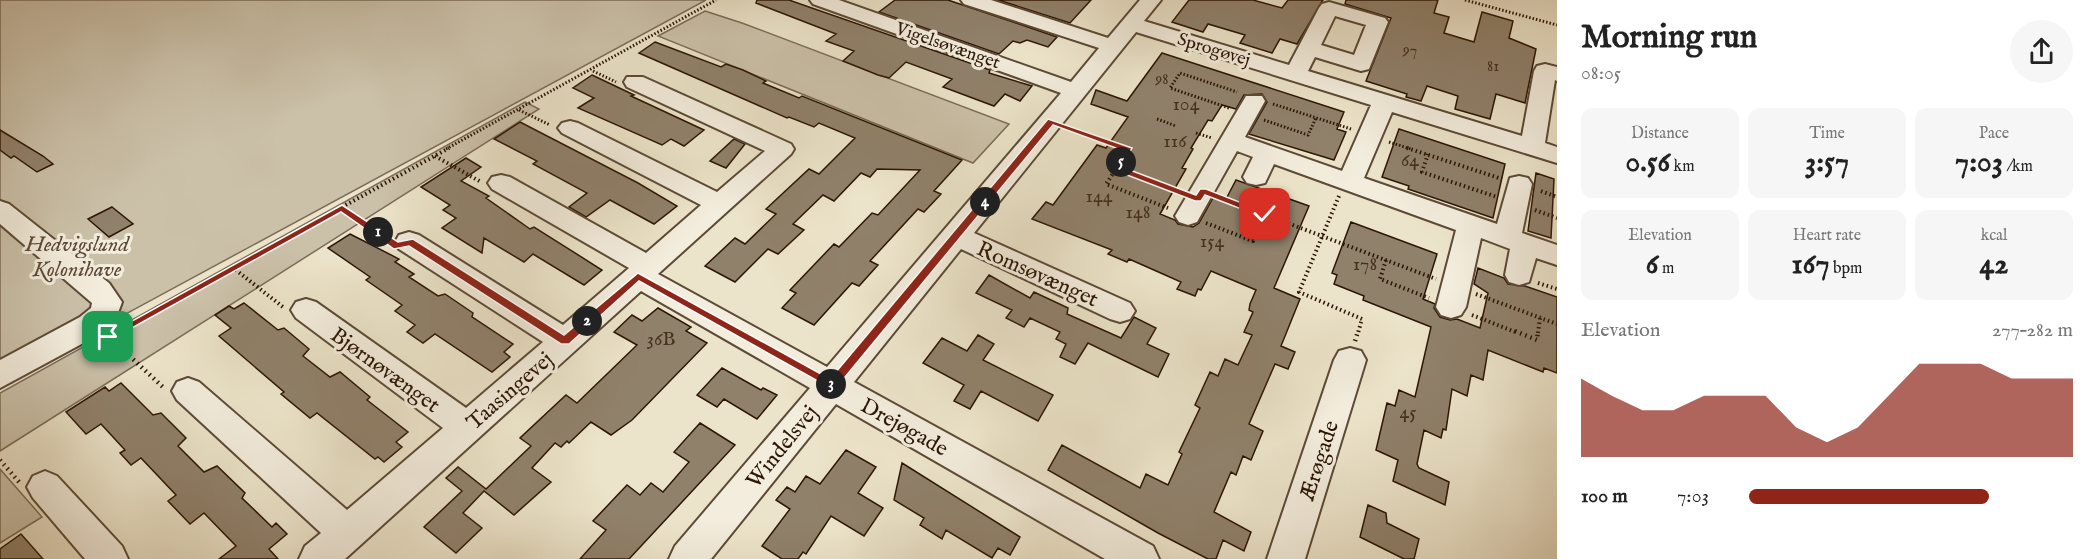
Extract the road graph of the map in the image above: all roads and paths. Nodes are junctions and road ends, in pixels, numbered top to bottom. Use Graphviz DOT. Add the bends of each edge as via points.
graph roads {
  1 [pos="716,0"];
  2 [pos="820,0"];
  3 [pos="971,0"];
  4 [pos="1465,0"];
  5 [pos="1139,7"];
  6 [pos="1557,25"];
  7 [pos="1113,46"];
  8 [pos="1308,48"];
  9 [pos="1295,74"];
  10 [pos="1557,74"];
  11 [pos="635,82"];
  12 [pos="1076,91"];
  13 [pos="1254,101"];
  14 [pos="1384,102"];
  15 [pos="518,109"];
  16 [pos="1316,118"];
  17 [pos="1157,119"];
  18 [pos="1547,120"];
  19 [pos="1051,121"];
  20 [pos="1176,126"];
  21 [pos="570,128"];
  22 [pos="1369,135"];
  23 [pos="1232,141"];
  24 [pos="1532,147"];
  25 [pos="1267,153"];
  26 [pos="1428,154"];
  27 [pos="1557,155"];
  28 [pos="435,156"];
  29 [pos="1117,168"];
  30 [pos="1256,177"];
  31 [pos="1350,182"];
  32 [pos="501,183"];
  33 [pos="1517,194"];
  34 [pos="1557,197"];
  35 [pos="1196,202"];
  36 [pos="720,204"];
  37 [pos="342,208"];
  38 [pos="0,210"];
  39 [pos="1265,214"];
  40 [pos="1557,218"];
  41 [pos="1471,225"];
  42 [pos="956,236"];
  43 [pos="1322,236"];
  44 [pos="1516,240"];
  45 [pos="410,242"];
  46 [pos="1557,255"];
  47 [pos="232,267"];
  48 [pos="643,272"];
  49 [pos="1519,275"];
  50 [pos="1454,297"];
  51 [pos="306,310"];
  52 [pos="1120,310"];
  53 [pos="1557,324"];
  54 [pos="108,337"];
  55 [pos="565,341"];
  56 [pos="98,342"];
  57 [pos="1350,360"];
  58 [pos="0,375"];
  59 [pos="832,385"];
  60 [pos="188,391"];
  61 [pos="467,427"];
  62 [pos="45,488"];
  63 [pos="347,533"];
  64 [pos="109,559"];
  65 [pos="318,559"];
  66 [pos="688,559"];
  67 [pos="1140,559"];
  68 [pos="1286,559"];
  1 -- 15 [label="path"];
  2 -- 12 [label="street, Vigelsøvænget"];
  3 -- 7 [label="street"];
  4 -- 6 [label="path"];
  5 -- 7 [label="street, Windelsvej"];
  5 -- 9 [label="street, Sprogøvej"];
  7 -- 12 [label="street, Windelsvej"];
  8 -- 9 [label="street"];
  9 -- 14 [label="street, Sprogøvej"];
  10 -- 18 [label="street" via="1545,71"];
  11 -- 36 [label="street, Taasingevej" via="782,150"];
  12 -- 19 [label="street, Windelsvej"];
  13 -- 23 [label="street, Sprogøvej"];
  14 -- 22 [label="street"];
  14 -- 24 [label="street, Sprogøvej"];
  15 -- 21 [label="path" via="562,131"];
  15 -- 28 [label="path"];
  16 -- 22 [label="path"];
  17 -- 20 [label="path"];
  18 -- 24 [label="street"];
  19 -- 29 [label="path" via="1129,150"];
  19 -- 42 [label="street, Windelsvej"];
  21 -- 36 [label="street"];
  22 -- 26 [label="path"];
  22 -- 31 [label="street"];
  23 -- 25 [label="street"];
  23 -- 35 [label="street, Sprogøvej"];
  24 -- 27 [label="street, Sprogøvej"];
  25 -- 30 [label="street"];
  25 -- 31 [label="street"];
  26 -- 33 [label="path"];
  26 -- 33 [label="path" via="1422,172"];
  28 -- 32 [label="path" via="488,186"];
  28 -- 37 [label="path"];
  29 -- 35 [label="path"];
  29 -- 35 [label="path" via="1106,184"];
  31 -- 41 [label="street"];
  31 -- 43 [label="path" via="1343,185"];
  32 -- 48 [label="street, Drejøgade"];
  33 -- 34 [label="path"];
  33 -- 40 [label="path"];
  33 -- 44 [label="street"];
  35 -- 39 [label="path"];
  35 -- 39 [label="path" via="1252,241"];
  36 -- 48 [label="street, Taasingevej"];
  37 -- 45 [label="path" via="398,246"];
  37 -- 47 [label="path"];
  38 -- 58 [label="street" via="99,291 107,302 105,313 91,325"];
  39 -- 43 [label="path"];
  41 -- 44 [label="street"];
  41 -- 50 [label="street"];
  42 -- 52 [label="street, Romsøvænget"];
  42 -- 59 [label="street, Windelsvej"];
  43 -- 50 [label="path"];
  43 -- 57 [label="path" via="1299,292 1362,319"];
  44 -- 46 [label="street"];
  44 -- 49 [label="street"];
  45 -- 55 [label="street"];
  47 -- 51 [label="path" via="294,316"];
  47 -- 54 [label="path"];
  48 -- 55 [label="street, Taasingevej"];
  48 -- 59 [label="street, Drejøgade"];
  50 -- 53 [label="path"];
  51 -- 61 [label="street, Bjørnøvænget"];
  54 -- 56 [label="path"];
  54 -- 60 [label="path" via="175,398"];
  55 -- 61 [label="street, Taasingevej"];
  57 -- 68 [label="street, Ærøgade"];
  59 -- 66 [label="street, Windelsvej"];
  59 -- 67 [label="street, Drejøgade"];
  60 -- 63 [label="street"];
  61 -- 63 [label="street, Taasingevej"];
  62 -- 64 [label="street"];
  63 -- 65 [label="street, Taasingevej"];
}
